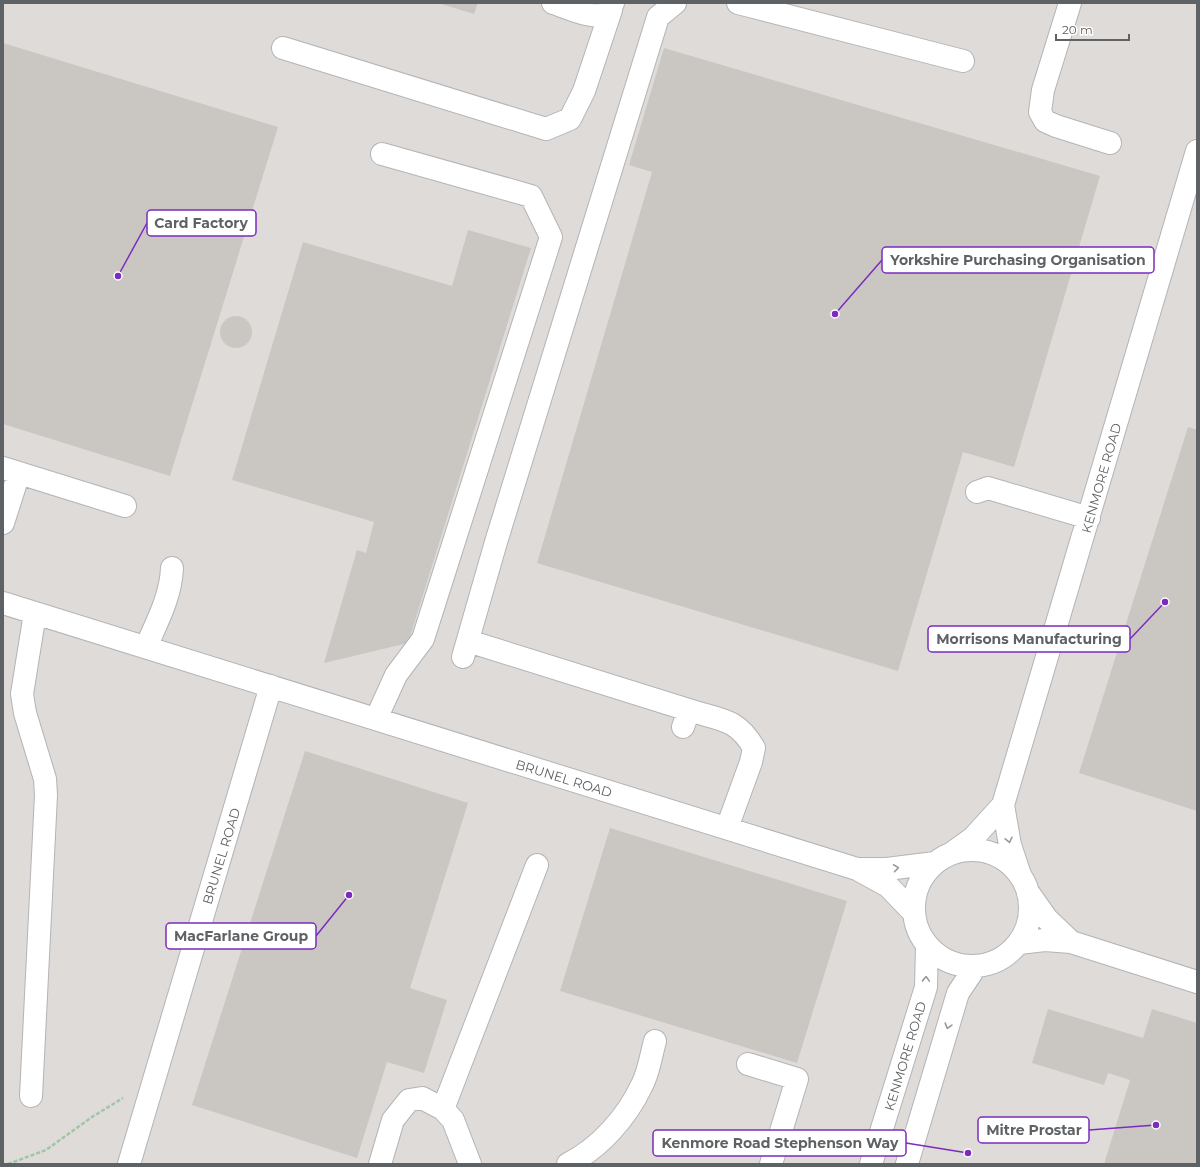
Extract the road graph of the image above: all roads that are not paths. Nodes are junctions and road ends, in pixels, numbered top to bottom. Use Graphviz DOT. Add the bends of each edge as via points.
graph roads {
  1 [pos="553,3"];
  2 [pos="675,3"];
  3 [pos="738,3"];
  4 [pos="1070,3"];
  5 [pos="612,6"];
  6 [pos="283,48"];
  7 [pos="963,61"];
  8 [pos="1110,143"];
  9 [pos="1197,150"];
  10 [pos="382,154"];
  11 [pos="11,471"];
  12 [pos="977,492"];
  13 [pos="125,506"];
  14 [pos="1089,518"];
  15 [pos="3,523"];
  16 [pos="172,568"];
  17 [pos="3,603"];
  18 [pos="35,613"];
  19 [pos="146,647"];
  20 [pos="271,686"];
  21 [pos="376,719"];
  22 [pos="1003,805"];
  23 [pos="727,828"];
  24 [pos="944,858"];
  25 [pos="537,865"];
  26 [pos="857,869"];
  27 [pos="1024,883"];
  28 [pos="914,913"];
  29 [pos="1071,942"];
  30 [pos="1019,943"];
  31 [pos="927,946"];
  32 [pos="976,966"];
  33 [pos="1197,982"];
  34 [pos="655,1041"];
  35 [pos="748,1064"];
  36 [pos="31,1096"];
  37 [pos="443,1109"];
  38 [pos="576,1160"];
  39 [pos="129,1164"];
  40 [pos="380,1164"];
  41 [pos="470,1164"];
  42 [pos="771,1164"];
  43 [pos="871,1164"];
  44 [pos="907,1164"];
  1 -- 5 [label="street" via="597,16 605,15"];
  2 -- 23 [label="street" via="658,17 465,649 689,720 729,722 746,734 754,748"];
  3 -- 7 [label="street"];
  4 -- 8 [label="street" via="1043,90 1040,112 1046,121 1056,126"];
  5 -- 6 [label="street" via="584,91 570,119 546,129"];
  9 -- 14 [label="street, KENMORE ROAD"];
  10 -- 21 [label="street" via="531,196 551,237 423,638 396,675"];
  11 -- 13 [label="street"];
  11 -- 15 [label="street"];
  12 -- 14 [label="street" via="988,488"];
  14 -- 22 [label="street, KENMORE ROAD"];
  16 -- 19 [label="street" via="169,592"];
  17 -- 18 [label="street, BRUNEL ROAD"];
  18 -- 19 [label="street, BRUNEL ROAD"];
  18 -- 36 [label="street" via="22,694 25,713 45,779 46,795"];
  19 -- 20 [label="street, BRUNEL ROAD"];
  20 -- 21 [label="street, BRUNEL ROAD"];
  20 -- 39 [label="street, BRUNEL ROAD"];
  21 -- 23 [label="street, BRUNEL ROAD"];
  22 -- 24 [label="street, KENMORE ROAD" via="973,838"];
  22 -- 27 [label="street, KENMORE ROAD, one-way" via="1010,845"];
  23 -- 26 [label="street, BRUNEL ROAD"];
  26 -- 24 [label="street, BRUNEL ROAD, one-way" via="886,869"];
  24 -- 27 [label="street" via="972,850 991,853 1007,861"];
  24 -- 28 [label="street, KENMORE ROAD" via="922,877 915,895"];
  25 -- 37 [label="street"];
  26 -- 28 [label="street, BRUNEL ROAD" via="888,886"];
  27 -- 29 [label="street" via="1047,919"];
  27 -- 30 [label="street, KENMORE ROAD" via="1030,910"];
  28 -- 31 [label="street, KENMORE ROAD" via="918,930"];
  29 -- 30 [label="street" via="1045,940"];
  29 -- 33 [label="street"];
  30 -- 32 [label="street, KENMORE ROAD" via="1002,957"];
  31 -- 32 [label="street, KENMORE ROAD" via="941,958 958,964"];
  43 -- 31 [label="street, KENMORE ROAD, one-way" via="926,987"];
  32 -- 44 [label="street, one-way" via="958,992"];
  34 -- 38 [label="street" via="643,1084 620,1122"];
  35 -- 42 [label="street" via="797,1079"];
  37 -- 40 [label="street" via="422,1098 409,1100 393,1120"];
  37 -- 41 [label="street" via="453,1120"];
}
